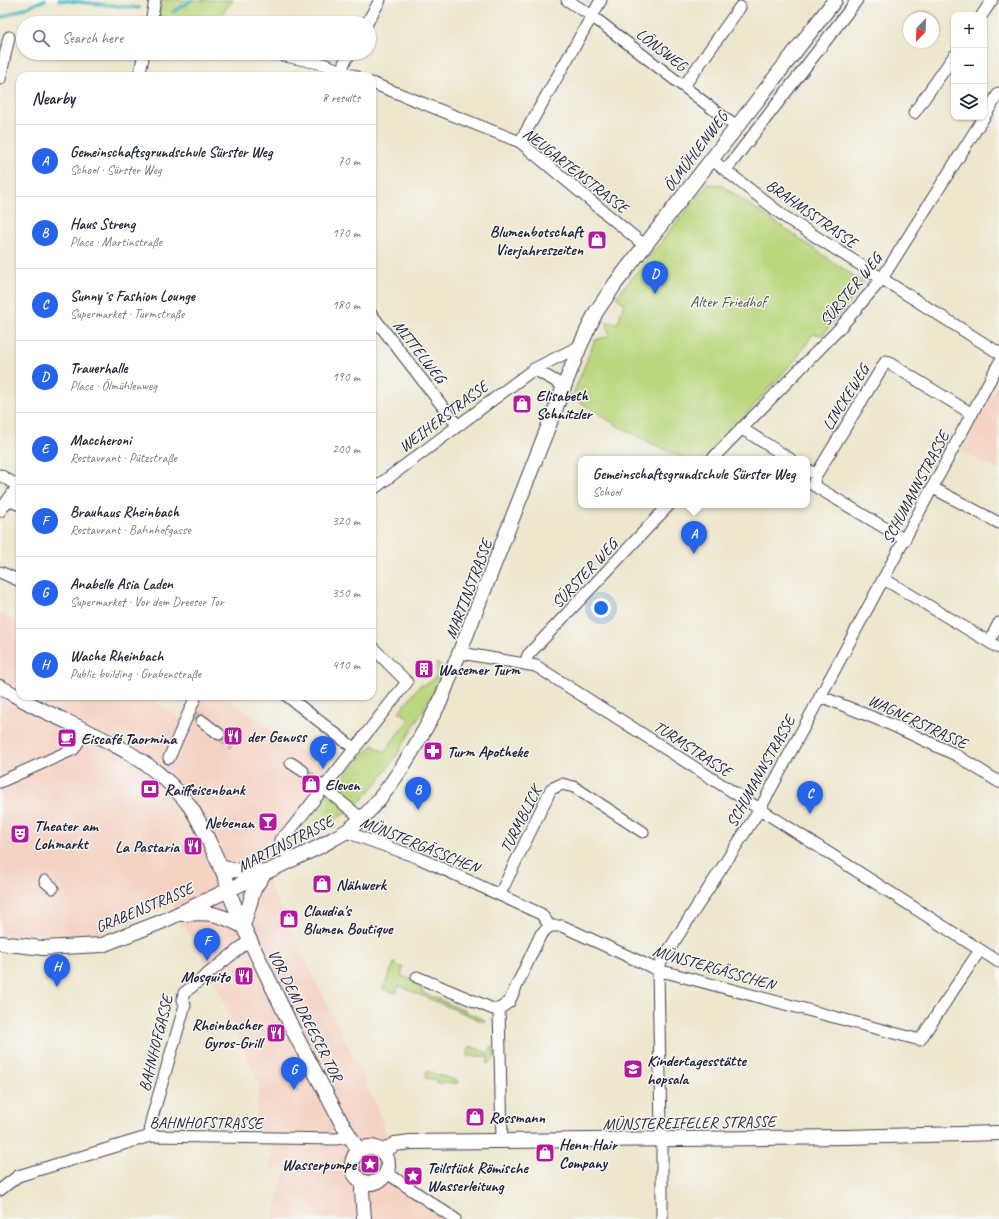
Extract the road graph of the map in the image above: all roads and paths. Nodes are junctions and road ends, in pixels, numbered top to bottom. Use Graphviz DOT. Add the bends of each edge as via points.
graph roads {
  1 [pos="154,0"];
  2 [pos="380,0"];
  3 [pos="567,0"];
  4 [pos="601,0"];
  5 [pos="835,0"];
  6 [pos="857,0"];
  7 [pos="992,0"];
  8 [pos="740,7"];
  9 [pos="984,12"];
  10 [pos="152,16"];
  11 [pos="371,16"];
  12 [pos="592,16"];
  13 [pos="9,37"];
  14 [pos="142,60"];
  15 [pos="305,60"];
  16 [pos="346,60"];
  17 [pos="951,60"];
  18 [pos="140,72"];
  19 [pos="339,72"];
  20 [pos="342,72"];
  21 [pos="0,79"];
  22 [pos="376,85"];
  23 [pos="684,86"];
  24 [pos="999,93"];
  25 [pos="987,112"];
  26 [pos="914,113"];
  27 [pos="982,120"];
  28 [pos="735,126"];
  29 [pos="520,142"];
  30 [pos="711,158"];
  31 [pos="726,170"];
  32 [pos="644,245"];
  33 [pos="881,280"];
  34 [pos="376,320"];
  35 [pos="589,326"];
  36 [pos="580,346"];
  37 [pos="999,354"];
  38 [pos="999,363"];
  39 [pos="534,370"];
  40 [pos="564,386"];
  41 [pos="972,414"];
  42 [pos="457,425"];
  43 [pos="741,428"];
  44 [pos="715,456"];
  45 [pos="785,456"];
  46 [pos="811,472"];
  47 [pos="0,475"];
  48 [pos="16,483"];
  49 [pos="376,487"];
  50 [pos="16,488"];
  51 [pos="933,488"];
  52 [pos="8,500"];
  53 [pos="16,503"];
  54 [pos="666,508"];
  55 [pos="0,511"];
  56 [pos="999,523"];
  57 [pos="905,540"];
  58 [pos="0,572"];
  59 [pos="16,579"];
  60 [pos="884,579"];
  61 [pos="999,623"];
  62 [pos="989,642"];
  63 [pos="999,648"];
  64 [pos="376,651"];
  65 [pos="461,653"];
  66 [pos="525,664"];
  67 [pos="1,691"];
  68 [pos="820,696"];
  69 [pos="16,698"];
  70 [pos="20,700"];
  71 [pos="194,700"];
  72 [pos="291,700"];
  73 [pos="202,721"];
  74 [pos="86,729"];
  75 [pos="219,734"];
  76 [pos="355,749"];
  77 [pos="169,758"];
  78 [pos="291,763"];
  79 [pos="303,771"];
  80 [pos="0,782"];
  81 [pos="999,782"];
  82 [pos="321,785"];
  83 [pos="760,809"];
  84 [pos="361,818"];
  85 [pos="346,832"];
  86 [pos="643,832"];
  87 [pos="290,861"];
  88 [pos="220,867"];
  89 [pos="265,873"];
  90 [pos="228,890"];
  91 [pos="500,894"];
  92 [pos="173,915"];
  93 [pos="243,926"];
  94 [pos="550,926"];
  95 [pos="250,940"];
  96 [pos="0,944"];
  97 [pos="980,950"];
  98 [pos="999,962"];
  99 [pos="658,970"];
  100 [pos="417,977"];
  101 [pos="499,1009"];
  102 [pos="999,1133"];
  103 [pos="150,1136"];
  104 [pos="350,1137"];
  105 [pos="662,1139"];
  106 [pos="502,1140"];
  107 [pos="359,1151"];
  108 [pos="382,1152"];
  109 [pos="386,1173"];
  110 [pos="364,1182"];
  111 [pos="0,1190"];
  112 [pos="364,1219"];
  113 [pos="455,1219"];
  114 [pos="662,1219"];
  1 -- 10 [label="street"];
  2 -- 11 [label="street"];
  3 -- 12 [label="street, LÖNSWEG"];
  4 -- 12 [label="street"];
  5 -- 28 [label="main road, ÖLMÜHLENWEG"];
  6 -- 31 [label="street"];
  7 -- 9 [label="street"];
  8 -- 23 [label="street"];
  12 -- 23 [label="street, LÖNSWEG"];
  12 -- 29 [label="street"];
  13 -- 21 [label="street"];
  14 -- 18 [label="street"];
  15 -- 19 [label="street"];
  16 -- 20 [label="street"];
  17 -- 26 [label="street"];
  22 -- 29 [label="street, NEUGARTENSTRASSE"];
  23 -- 28 [label="street, LÖNSWEG"];
  24 -- 25 [label="street, SÜRSTER WEG"];
  27 -- 33 [label="street, SÜRSTER WEG"];
  28 -- 30 [label="main road, ÖLMÜHLENWEG"];
  29 -- 32 [label="street, NEUGARTENSTRASSE"];
  30 -- 31 [label="street, BRAHMSSTRASSE"];
  30 -- 32 [label="main road, ÖLMÜHLENWEG"];
  31 -- 33 [label="street, BRAHMSSTRASSE" via="784,217"];
  32 -- 35 [label="main road, ÖLMÜHLENWEG" via="615,284"];
  33 -- 37 [label="street, BRAHMSSTRASSE"];
  33 -- 43 [label="street, SÜRSTER WEG" via="838,330"];
  34 -- 42 [label="street, MITTELWEG"];
  35 -- 36 [label="main road, MARTINSTRASSE"];
  36 -- 39 [label="street, WEIHERSTRASSE"];
  36 -- 40 [label="main road, MARTINSTRASSE"];
  38 -- 41 [label="street, SCHUMANNSTRASSE"];
  39 -- 40 [label="street"];
  39 -- 42 [label="street, WEIHERSTRASSE"];
  40 -- 65 [label="main road, MARTINSTRASSE"];
  41 -- 46 [label="street, LINCKEWEG" via="886,361"];
  41 -- 51 [label="street, SCHUMANNSTRASSE"];
  42 -- 49 [label="street, WEIHERSTRASSE"];
  43 -- 44 [label="street, SÜRSTER WEG"];
  43 -- 45 [label="street"];
  46 -- 57 [label="street, LINCKEWEG" via="813,485"];
  47 -- 48 [label="street"];
  50 -- 52 [label="street"];
  51 -- 56 [label="street"];
  51 -- 57 [label="street, SCHUMANNSTRASSE"];
  52 -- 53 [label="street"];
  52 -- 55 [label="street"];
  54 -- 66 [label="street, SÜRSTER WEG" via="528,655"];
  57 -- 60 [label="street, SCHUMANNSTRASSE"];
  58 -- 59 [label="street"];
  60 -- 62 [label="street"];
  60 -- 68 [label="street, SCHUMANNSTRASSE"];
  61 -- 62 [label="street"];
  62 -- 63 [label="street"];
  64 -- 76 [label="street" via="407,682"];
  65 -- 66 [label="street, TURMSTRASSE"];
  65 -- 84 [label="main road, MARTINSTRASSE" via="424,732 398,772"];
  66 -- 83 [label="street, TURMSTRASSE" via="536,666"];
  67 -- 69 [label="main road, VOR DEM DREESER TOR"];
  68 -- 81 [label="street, WAGNERSTRASSE" via="956,755"];
  68 -- 83 [label="street, SCHUMANNSTRASSE"];
  70 -- 74 [label="main road, VOR DEM DREESER TOR"];
  71 -- 77 [label="street"];
  72 -- 76 [label="street"];
  73 -- 75 [label="street"];
  74 -- 80 [label="street" via="74,749"];
  74 -- 88 [label="main road, VOR DEM DREESER TOR" via="134,756 171,785 196,818"];
  76 -- 82 [label="street"];
  78 -- 79 [label="street"];
  82 -- 84 [label="street"];
  82 -- 87 [label="street" via="280,840"];
  83 -- 97 [label="street, TURMSTRASSE"];
  83 -- 99 [label="street, SCHUMANNSTRASSE"];
  84 -- 85 [label="main road, MARTINSTRASSE"];
  85 -- 87 [label="main road, MARTINSTRASSE"];
  85 -- 91 [label="street, MÜNSTERGÄSSCHEN" via="419,858"];
  86 -- 91 [label="street, TURMBLICK" via="574,787 562,784 551,789"];
  87 -- 89 [label="main road, MARTINSTRASSE"];
  88 -- 89 [label="main road"];
  88 -- 90 [label="main road, VOR DEM DREESER TOR" via="226,878"];
  89 -- 90 [label="main road, MARTINSTRASSE"];
  89 -- 93 [label="main road" via="254,889"];
  90 -- 92 [label="main road, GRABENSTRASSE"];
  90 -- 93 [label="main road, VOR DEM DREESER TOR"];
  91 -- 94 [label="street, MÜNSTERGÄSSCHEN" via="541,914"];
  92 -- 93 [label="main road" via="207,912"];
  92 -- 96 [label="main road, GRABENSTRASSE" via="102,945 43,948"];
  93 -- 95 [label="main road, VOR DEM DREESER TOR"];
  94 -- 99 [label="street, MÜNSTERGÄSSCHEN" via="562,926"];
  94 -- 101 [label="street" via="541,934 509,1002"];
  95 -- 103 [label="street, BAHNHOFGASSE" via="184,993 185,1005 151,1121"];
  95 -- 104 [label="main road, VOR DEM DREESER TOR" via="296,1036"];
  97 -- 98 [label="street, TURMSTRASSE"];
  97 -- 99 [label="street, MÜNSTERGÄSSCHEN" via="920,1040"];
  99 -- 105 [label="street, SCHUMANNSTRASSE"];
  100 -- 101 [label="street" via="493,1009"];
  101 -- 106 [label="street"];
  102 -- 105 [label="main road, MÜNSTEREIFELER STRASSE"];
  103 -- 104 [label="street, BAHNHOFSTRASSE" via="336,1139"];
  103 -- 111 [label="street, BAHNHOFSTRASSE" via="29,1172 18,1176"];
  104 -- 107 [label="main road, VOR DEM DREESER TOR"];
  105 -- 106 [label="main road, MÜNSTEREIFELER STRASSE"];
  105 -- 114 [label="street, SCHUMANNSTRASSE"];
  106 -- 108 [label="main road, MÜNSTEREIFELER STRASSE" via="411,1142 394,1144"];
  107 -- 108 [label="main road" via="373,1148"];
  107 -- 110 [label="main road" via="352,1165 355,1175"];
  108 -- 109 [label="main road" via="388,1165"];
  109 -- 110 [label="main road" via="381,1180 373,1183"];
  109 -- 113 [label="street"];
  110 -- 112 [label="main road"];
}
